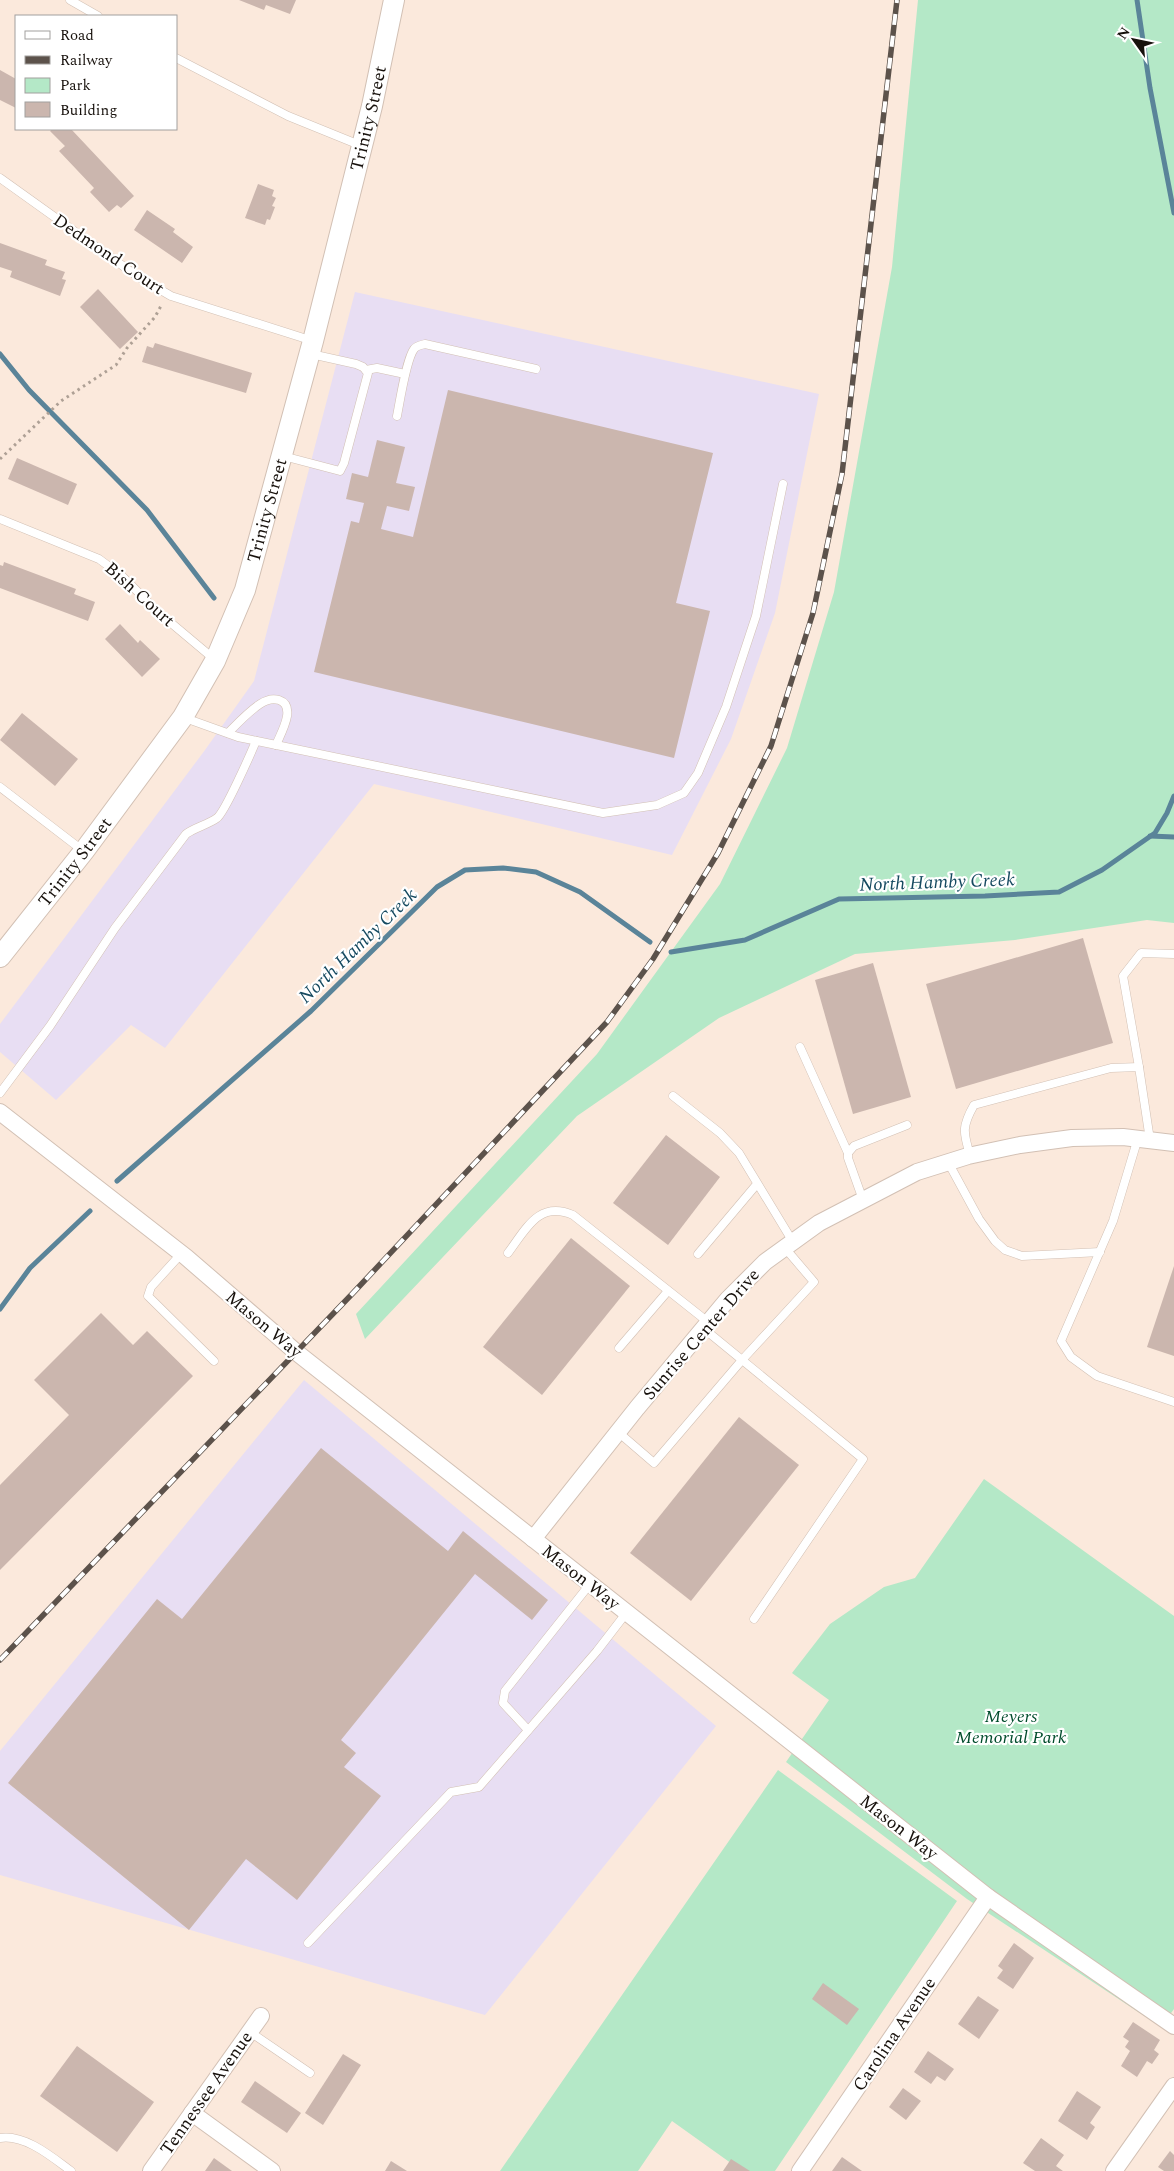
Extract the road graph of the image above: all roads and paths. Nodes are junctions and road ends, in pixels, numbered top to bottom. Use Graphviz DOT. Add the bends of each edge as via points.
graph roads {
  1 [pos="70,0"];
  2 [pos="394,0"];
  3 [pos="96,15"];
  4 [pos="178,59"];
  5 [pos="362,146"];
  6 [pos="0,178"];
  7 [pos="167,293"];
  8 [pos="311,347"];
  9 [pos="536,369"];
  10 [pos="366,370"];
  11 [pos="405,374"];
  12 [pos="397,416"];
  13 [pos="282,456"];
  14 [pos="0,459"];
  15 [pos="783,484"];
  16 [pos="0,519"];
  17 [pos="215,661"];
  18 [pos="183,717"];
  19 [pos="228,733"];
  20 [pos="256,741"];
  21 [pos="276,745"];
  22 [pos="0,787"];
  23 [pos="84,852"];
  24 [pos="1174,954"];
  25 [pos="0,957"];
  26 [pos="800,1047"];
  27 [pos="1139,1066"];
  28 [pos="0,1093"];
  29 [pos="673,1096"];
  30 [pos="0,1112"];
  31 [pos="907,1125"];
  32 [pos="1144,1139"];
  33 [pos="1174,1142"];
  34 [pos="848,1153"];
  35 [pos="970,1155"];
  36 [pos="948,1162"];
  37 [pos="758,1184"];
  38 [pos="862,1200"];
  39 [pos="789,1245"];
  40 [pos="1100,1252"];
  41 [pos="508,1253"];
  42 [pos="182,1254"];
  43 [pos="698,1254"];
  44 [pos="668,1291"];
  45 [pos="705,1325"];
  46 [pos="619,1348"];
  47 [pos="742,1360"];
  48 [pos="214,1361"];
  49 [pos="1174,1402"];
  50 [pos="618,1432"];
  51 [pos="533,1539"];
  52 [pos="590,1584"];
  53 [pos="627,1612"];
  54 [pos="754,1619"];
  55 [pos="528,1730"];
  56 [pos="988,1897"];
  57 [pos="308,1943"];
  58 [pos="261,2016"];
  59 [pos="1174,2026"];
  60 [pos="250,2032"];
  61 [pos="310,2073"];
  62 [pos="1174,2086"];
  63 [pos="192,2113"];
  64 [pos="0,2138"];
  65 [pos="71,2171"];
  66 [pos="151,2171"];
  67 [pos="272,2171"];
  68 [pos="800,2171"];
  69 [pos="1114,2171"];
  1 -- 3 [label="lane"];
  2 -- 5 [label="street, Trinity Street"];
  4 -- 5 [label="lane" via="288,116"];
  5 -- 8 [label="street, Trinity Street"];
  6 -- 7 [label="lane, Dedmond Court" via="122,266"];
  7 -- 8 [label="lane, Dedmond Court"];
  7 -- 14 [label="path" via="155,317 116,365 61,401"];
  8 -- 10 [label="lane, Dedmond Court"];
  8 -- 13 [label="street, Trinity Street"];
  9 -- 11 [label="lane" via="424,344 414,348"];
  10 -- 11 [label="lane, Dedmond Court" via="377,368"];
  10 -- 13 [label="lane" via="368,373 340,471"];
  11 -- 12 [label="lane"];
  13 -- 17 [label="street, Trinity Street" via="245,590"];
  15 -- 21 [label="lane" via="756,616 722,715 698,773 684,793 657,805 603,813"];
  16 -- 17 [label="lane, Bish Court" via="99,558"];
  17 -- 18 [label="street, Trinity Street"];
  18 -- 19 [label="lane"];
  18 -- 23 [label="street, Trinity Street"];
  19 -- 20 [label="lane"];
  19 -- 21 [label="lane" via="262,703 274,698 283,701 287,708 287,718"];
  20 -- 21 [label="lane"];
  20 -- 28 [label="lane" via="218,818 186,834 115,928 50,1026"];
  22 -- 23 [label="lane"];
  23 -- 25 [label="street, Trinity Street"];
  24 -- 27 [label="lane" via="1141,953 1123,976"];
  26 -- 34 [label="lane"];
  27 -- 32 [label="lane"];
  27 -- 35 [label="lane" via="1111,1068 974,1105 964,1121"];
  29 -- 37 [label="lane" via="720,1132"];
  30 -- 42 [label="street, Mason Way"];
  31 -- 34 [label="lane" via="854,1146"];
  32 -- 33 [label="street, Sunrise Center Drive"];
  32 -- 35 [label="street, Sunrise Center Drive" via="1123,1136 1072,1138"];
  32 -- 40 [label="lane"];
  34 -- 38 [label="lane"];
  35 -- 36 [label="street, Sunrise Center Drive"];
  36 -- 38 [label="street, Sunrise Center Drive" via="917,1172"];
  36 -- 40 [label="lane" via="979,1219 1005,1250 1022,1256"];
  37 -- 39 [label="lane"];
  37 -- 43 [label="lane"];
  38 -- 39 [label="street, Sunrise Center Drive" via="819,1223"];
  39 -- 45 [label="street, Sunrise Center Drive" via="753,1274"];
  39 -- 47 [label="lane" via="814,1282"];
  40 -- 49 [label="lane" via="1062,1341 1071,1357 1097,1376"];
  41 -- 44 [label="lane" via="537,1216 561,1209 573,1215"];
  42 -- 48 [label="lane" via="151,1287 148,1296"];
  42 -- 51 [label="street, Mason Way" via="296,1352"];
  44 -- 45 [label="lane"];
  44 -- 46 [label="lane"];
  45 -- 47 [label="lane"];
  45 -- 50 [label="street, Sunrise Center Drive"];
  47 -- 50 [label="lane" via="654,1463"];
  47 -- 54 [label="lane" via="863,1459"];
  50 -- 51 [label="street, Sunrise Center Drive"];
  51 -- 52 [label="street, Mason Way"];
  52 -- 53 [label="street, Mason Way"];
  52 -- 55 [label="lane" via="505,1691 503,1703"];
  53 -- 55 [label="lane"];
  53 -- 56 [label="street, Mason Way"];
  55 -- 57 [label="lane" via="479,1787 451,1792"];
  56 -- 59 [label="street, Mason Way"];
  56 -- 68 [label="street, Carolina Avenue"];
  58 -- 60 [label="street, Tennessee Avenue"];
  60 -- 61 [label="lane"];
  60 -- 63 [label="street, Tennessee Avenue"];
  62 -- 69 [label="street"];
  63 -- 66 [label="street, Tennessee Avenue"];
  63 -- 67 [label="street"];
  64 -- 65 [label="lane" via="22,2140"];
}
